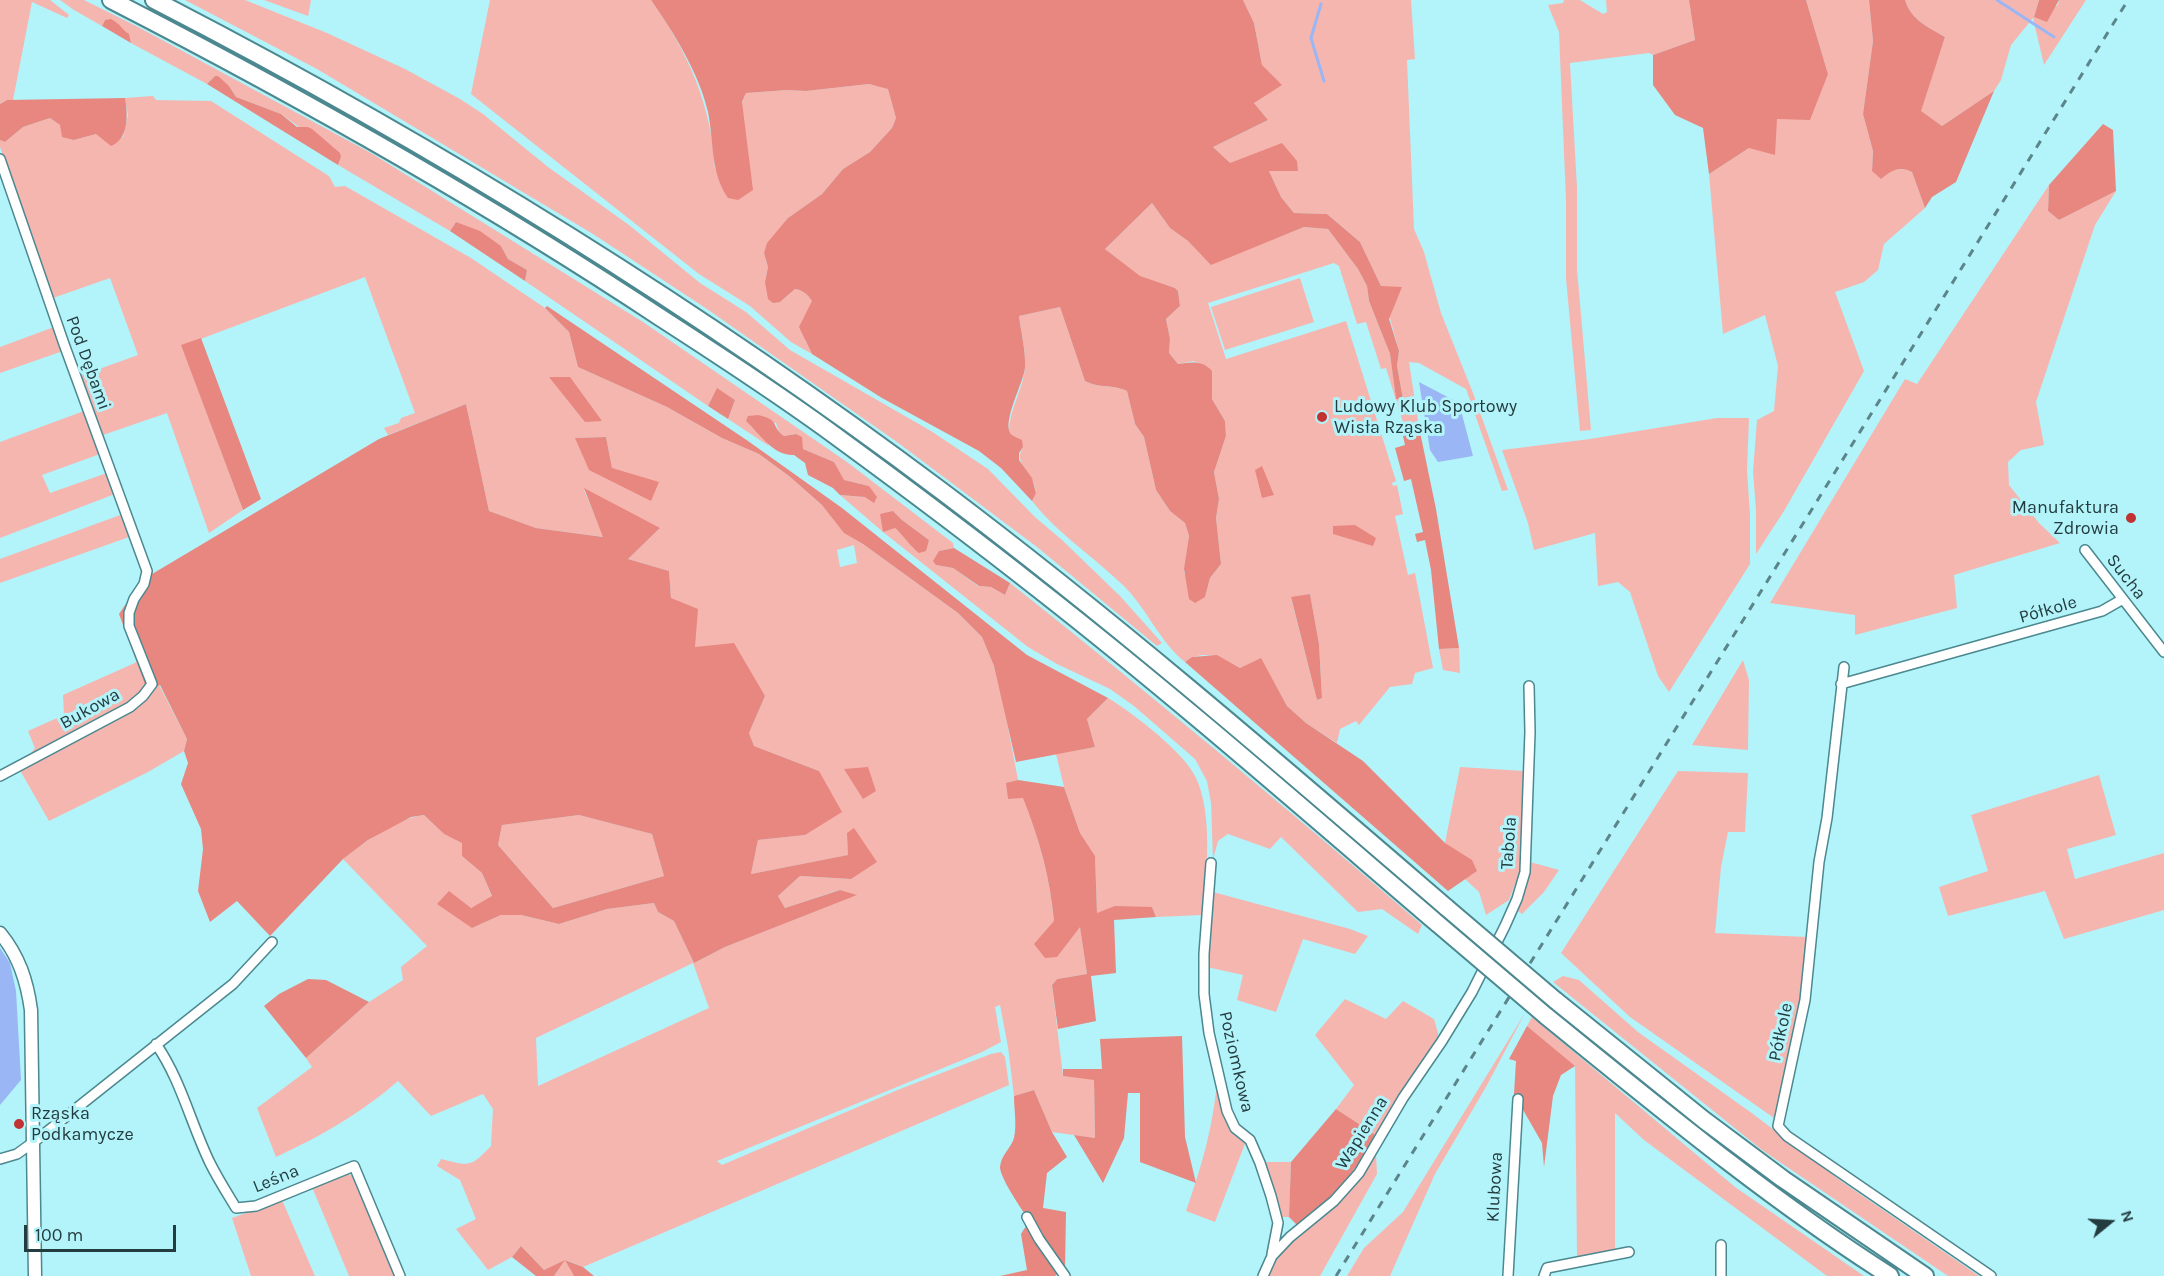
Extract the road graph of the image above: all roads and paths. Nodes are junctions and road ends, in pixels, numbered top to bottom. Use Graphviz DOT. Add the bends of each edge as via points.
graph roads {
  1 [pos="111,0"];
  2 [pos="154,0"];
  3 [pos="0,159"];
  4 [pos="2085,550"];
  5 [pos="146,577"];
  6 [pos="2122,599"];
  7 [pos="2164,652"];
  8 [pos="1844,667"];
  9 [pos="1841,684"];
  10 [pos="1529,686"];
  11 [pos="0,776"];
  12 [pos="1212,863"];
  13 [pos="0,933"];
  14 [pos="273,942"];
  15 [pos="1472,992"];
  16 [pos="156,1044"];
  17 [pos="1518,1099"];
  18 [pos="32,1143"];
  19 [pos="0,1159"];
  20 [pos="1027,1217"];
  21 [pos="1278,1223"];
  22 [pos="1296,1232"];
  23 [pos="1721,1245"];
  24 [pos="1629,1252"];
  25 [pos="1272,1256"];
  26 [pos="35,1276"];
  27 [pos="400,1276"];
  28 [pos="1065,1276"];
  29 [pos="1263,1276"];
  30 [pos="1508,1276"];
  31 [pos="1544,1276"];
  32 [pos="1721,1276"];
  33 [pos="1890,1276"];
  34 [pos="1925,1276"];
  35 [pos="1991,1276"];
  1 -- 33 [label="highway, bridge" via="401,156 492,210 678,328 834,435 1040,591 1546,1016 1697,1137"];
  2 -- 34 [label="highway, bridge" via="333,95 520,205 836,413 1058,581 1191,689 1555,1000 1704,1120"];
  3 -- 5 [label="street, Pod Dębami"];
  4 -- 6 [label="street, Sucha"];
  5 -- 11 [label="street, Bukowa" via="129,613 129,626 152,684 144,696"];
  6 -- 7 [label="street, Sucha"];
  6 -- 9 [label="street, Półkole" via="2102,612"];
  8 -- 9 [label="street, Półkole"];
  9 -- 35 [label="street, Półkole" via="1806,997 1778,1126"];
  10 -- 15 [label="street, Tabola" via="1525,872 1517,899"];
  12 -- 21 [label="street, Poziomkowa" via="1204,954 1209,1033 1227,1111 1235,1128 1250,1140"];
  13 -- 18 [label="street" via="19,963 29,996"];
  14 -- 16 [label="street" via="233,984"];
  15 -- 22 [label="street, Wapienna" via="1359,1173 1334,1201"];
  16 -- 18 [label="street"];
  16 -- 27 [label="street, Leśna" via="174,1072 210,1163 236,1208 256,1206 354,1166"];
  17 -- 30 [label="street, Klubowa"];
  18 -- 19 [label="street" via="17,1154"];
  18 -- 26 [label="street"];
  20 -- 28 [label="street"];
  21 -- 22 [label="street"];
  21 -- 25 [label="street, Poziomkowa"];
  22 -- 25 [label="street, Wapienna"];
  23 -- 32 [label="street"];
  24 -- 31 [label="street" via="1547,1268"];
  25 -- 29 [label="street, Wapienna"];
}
